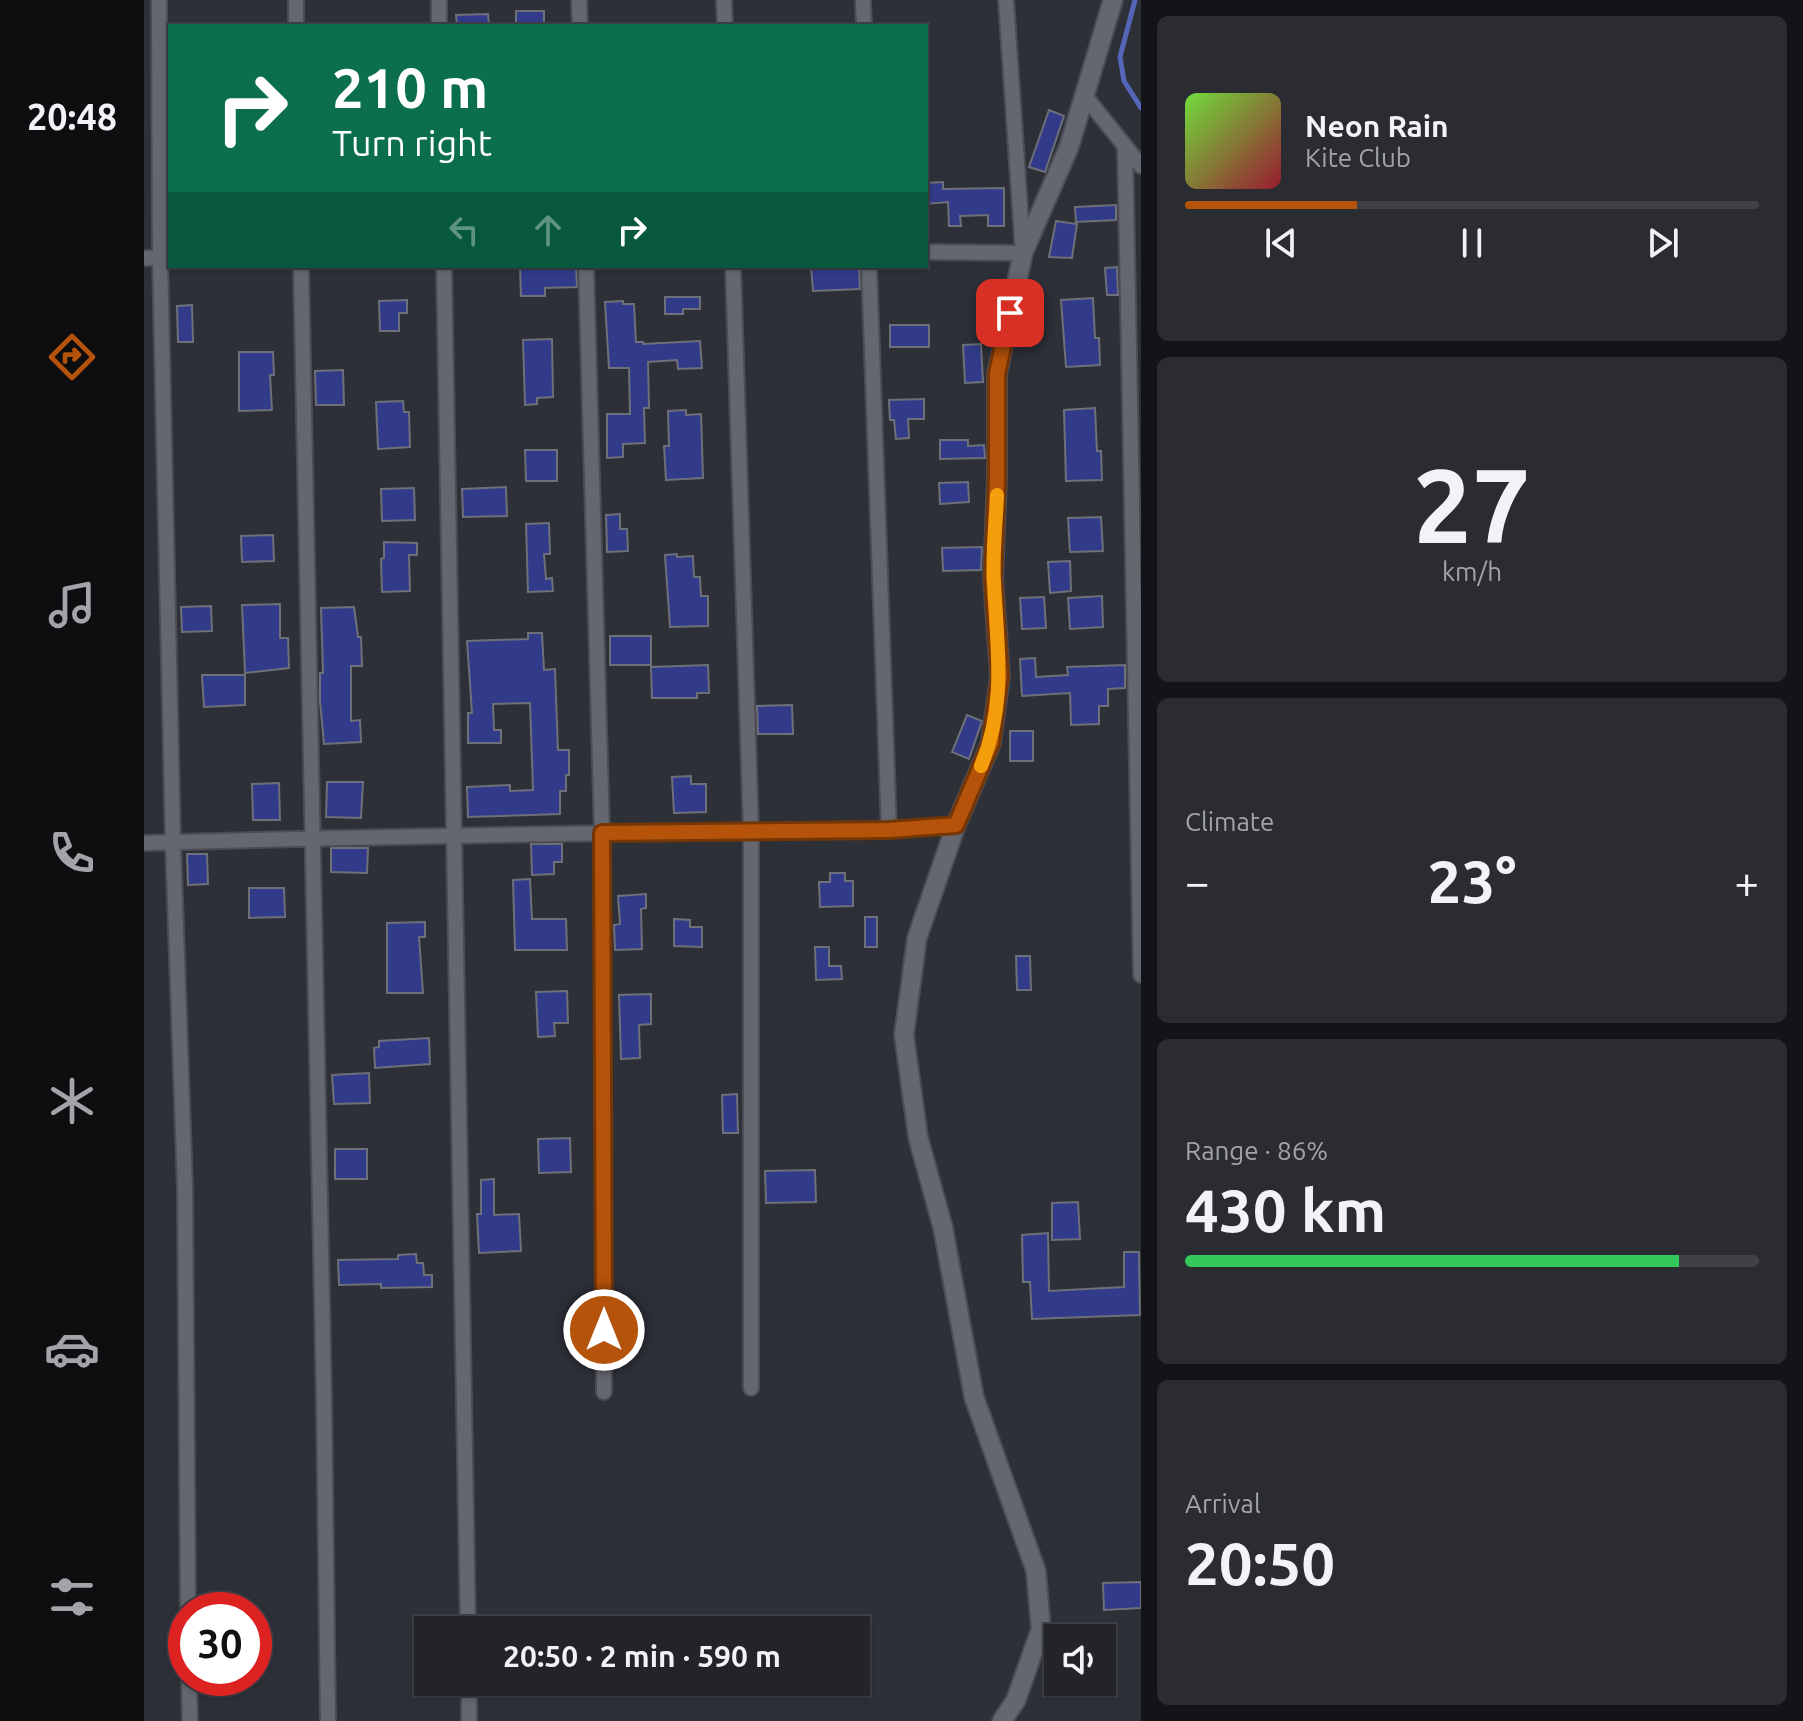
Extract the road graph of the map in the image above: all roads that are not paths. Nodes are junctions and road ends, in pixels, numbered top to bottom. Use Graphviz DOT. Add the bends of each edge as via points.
graph roads {
  1 [pos="159,0"];
  2 [pos="296,0"];
  3 [pos="439,0"];
  4 [pos="579,0"];
  5 [pos="724,0"];
  6 [pos="863,0"];
  7 [pos="1006,0"];
  8 [pos="1113,0"];
  9 [pos="296,24"];
  10 [pos="439,24"];
  11 [pos="580,24"];
  12 [pos="725,24"];
  13 [pos="864,24"];
  14 [pos="1084,95"];
  15 [pos="1125,146"];
  16 [pos="1141,166"];
  17 [pos="928,252"];
  18 [pos="1023,253"];
  19 [pos="144,258"];
  20 [pos="165,258"];
  21 [pos="301,268"];
  22 [pos="444,268"];
  23 [pos="586,268"];
  24 [pos="733,268"];
  25 [pos="869,268"];
  26 [pos="956,825"];
  27 [pos="889,830"];
  28 [pos="751,831"];
  29 [pos="602,833"];
  30 [pos="313,837"];
  31 [pos="455,838"];
  32 [pos="144,843"];
  33 [pos="173,843"];
  34 [pos="1141,975"];
  35 [pos="751,1388"];
  36 [pos="604,1392"];
  37 [pos="188,1592"];
  38 [pos="468,1616"];
  39 [pos="189,1696"];
  40 [pos="469,1696"];
  41 [pos="190,1721"];
  42 [pos="328,1721"];
  43 [pos="469,1721"];
  44 [pos="1002,1721"];
  1 -- 20 [label="street"];
  2 -- 9 [label="street"];
  3 -- 10 [label="street"];
  4 -- 11 [label="street"];
  5 -- 12 [label="street"];
  6 -- 13 [label="street"];
  7 -- 18 [label="street"];
  8 -- 14 [label="street"];
  14 -- 15 [label="street"];
  14 -- 18 [label="street" via="1069,147"];
  15 -- 16 [label="street"];
  15 -- 34 [label="street"];
  17 -- 18 [label="street"];
  18 -- 26 [label="street" via="997,374 993,578 1000,676 991,743"];
  19 -- 20 [label="street"];
  20 -- 33 [label="street"];
  21 -- 30 [label="street"];
  22 -- 31 [label="street"];
  23 -- 29 [label="street"];
  24 -- 28 [label="street"];
  25 -- 27 [label="street"];
  26 -- 27 [label="street"];
  26 -- 44 [label="street" via="917,938 904,1035 918,1137 943,1228 971,1382 1036,1571 1041,1629 1016,1700"];
  27 -- 28 [label="street"];
  28 -- 29 [label="street"];
  28 -- 35 [label="street"];
  29 -- 31 [label="street"];
  29 -- 36 [label="street"];
  30 -- 31 [label="street"];
  30 -- 33 [label="street"];
  30 -- 42 [label="street"];
  31 -- 38 [label="street"];
  32 -- 33 [label="street"];
  33 -- 37 [label="street" via="185,1188"];
  39 -- 41 [label="street"];
  40 -- 43 [label="street"];
}
